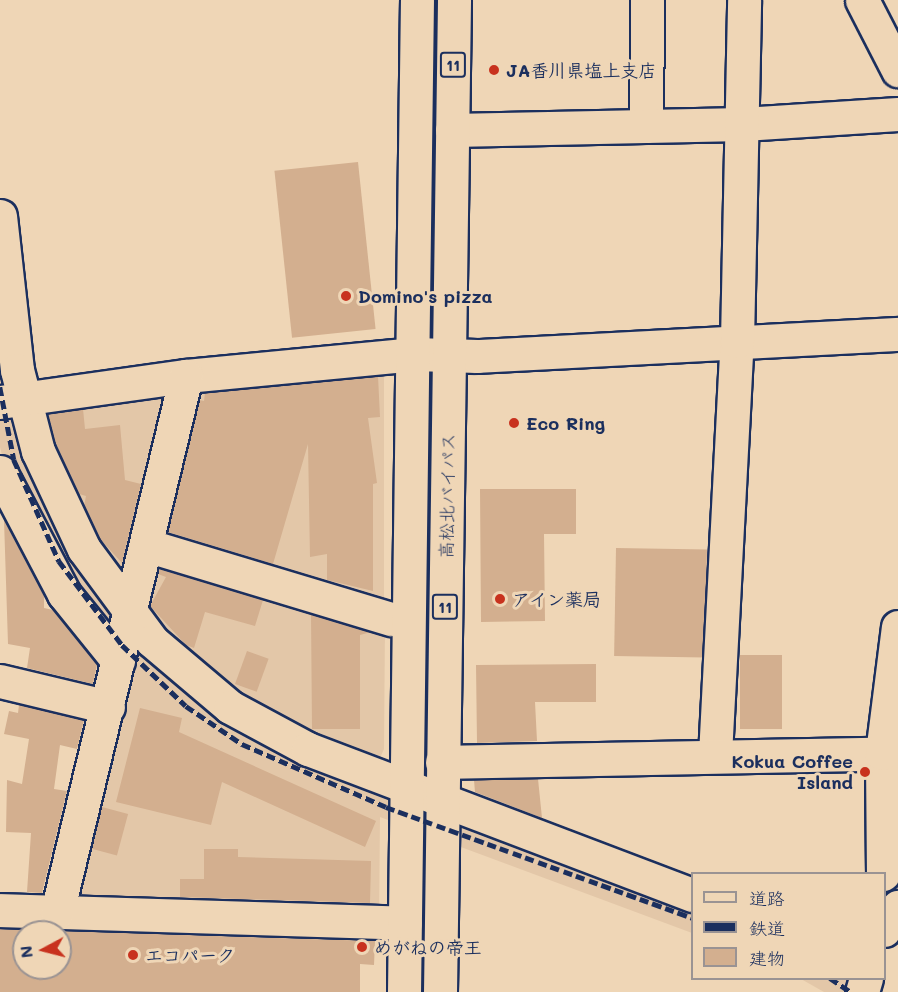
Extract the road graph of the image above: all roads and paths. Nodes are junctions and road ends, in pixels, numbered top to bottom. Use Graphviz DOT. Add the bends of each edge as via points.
graph roads {
  1 [pos="417,0"];
  2 [pos="454,0"];
  3 [pos="647,0"];
  4 [pos="744,0"];
  5 [pos="862,0"];
  6 [pos="896,60"];
  7 [pos="898,114"];
  8 [pos="743,124"];
  9 [pos="646,126"];
  10 [pos="452,129"];
  11 [pos="0,216"];
  12 [pos="898,334"];
  13 [pos="737,341"];
  14 [pos="415,354"];
  15 [pos="450,355"];
  16 [pos="186,376"];
  17 [pos="12,401"];
  18 [pos="0,472"];
  19 [pos="149,546"];
  20 [pos="131,614"];
  21 [pos="391,619"];
  22 [pos="898,627"];
  23 [pos="118,661"];
  24 [pos="0,681"];
  25 [pos="108,707"];
  26 [pos="890,753"];
  27 [pos="715,755"];
  28 [pos="442,762"];
  29 [pos="408,790"];
  30 [pos="442,803"];
  31 [pos="883,872"];
  32 [pos="691,894"];
  33 [pos="898,907"];
  34 [pos="0,910"];
  35 [pos="57,912"];
  36 [pos="405,923"];
  37 [pos="886,928"];
  38 [pos="404,992"];
  39 [pos="440,992"];
  1 -- 14 [label="main road, 高松北バイパス / 11"];
  2 -- 10 [label="main road, 高松北バイパス / 11"];
  3 -- 9 [label="main road"];
  4 -- 8 [label="main road"];
  5 -- 6 [label="main road"];
  7 -- 8 [label="main road"];
  8 -- 9 [label="main road"];
  8 -- 13 [label="main road"];
  9 -- 10 [label="main road"];
  10 -- 15 [label="main road, 高松北バイパス / 11"];
  11 -- 17 [label="main road"];
  12 -- 13 [label="main road"];
  13 -- 15 [label="main road"];
  13 -- 27 [label="main road"];
  14 -- 15 [label="main road"];
  14 -- 16 [label="main road"];
  14 -- 29 [label="main road, 高松北バイパス / 11"];
  15 -- 28 [label="main road, 高松北バイパス / 11"];
  16 -- 17 [label="main road"];
  16 -- 19 [label="main road"];
  17 -- 20 [label="main road" via="57,498 99,573"];
  18 -- 23 [label="main road" via="64,594"];
  19 -- 20 [label="main road"];
  19 -- 21 [label="main road"];
  20 -- 23 [label="main road"];
  20 -- 29 [label="main road" via="180,668 230,707 308,748"];
  22 -- 26 [label="main road"];
  23 -- 25 [label="main road"];
  24 -- 25 [label="main road"];
  25 -- 35 [label="main road"];
  26 -- 27 [label="main road"];
  26 -- 31 [label="main road"];
  27 -- 28 [label="main road"];
  28 -- 30 [label="main road, 高松北バイパス / 11"];
  29 -- 30 [label="main road"];
  29 -- 36 [label="main road, 高松北バイパス / 11"];
  30 -- 32 [label="main road"];
  30 -- 39 [label="main road, 高松北バイパス / 11"];
  33 -- 37 [label="main road"];
  34 -- 35 [label="main road"];
  35 -- 36 [label="main road"];
  36 -- 38 [label="main road, 高松北バイパス / 11"];
}
